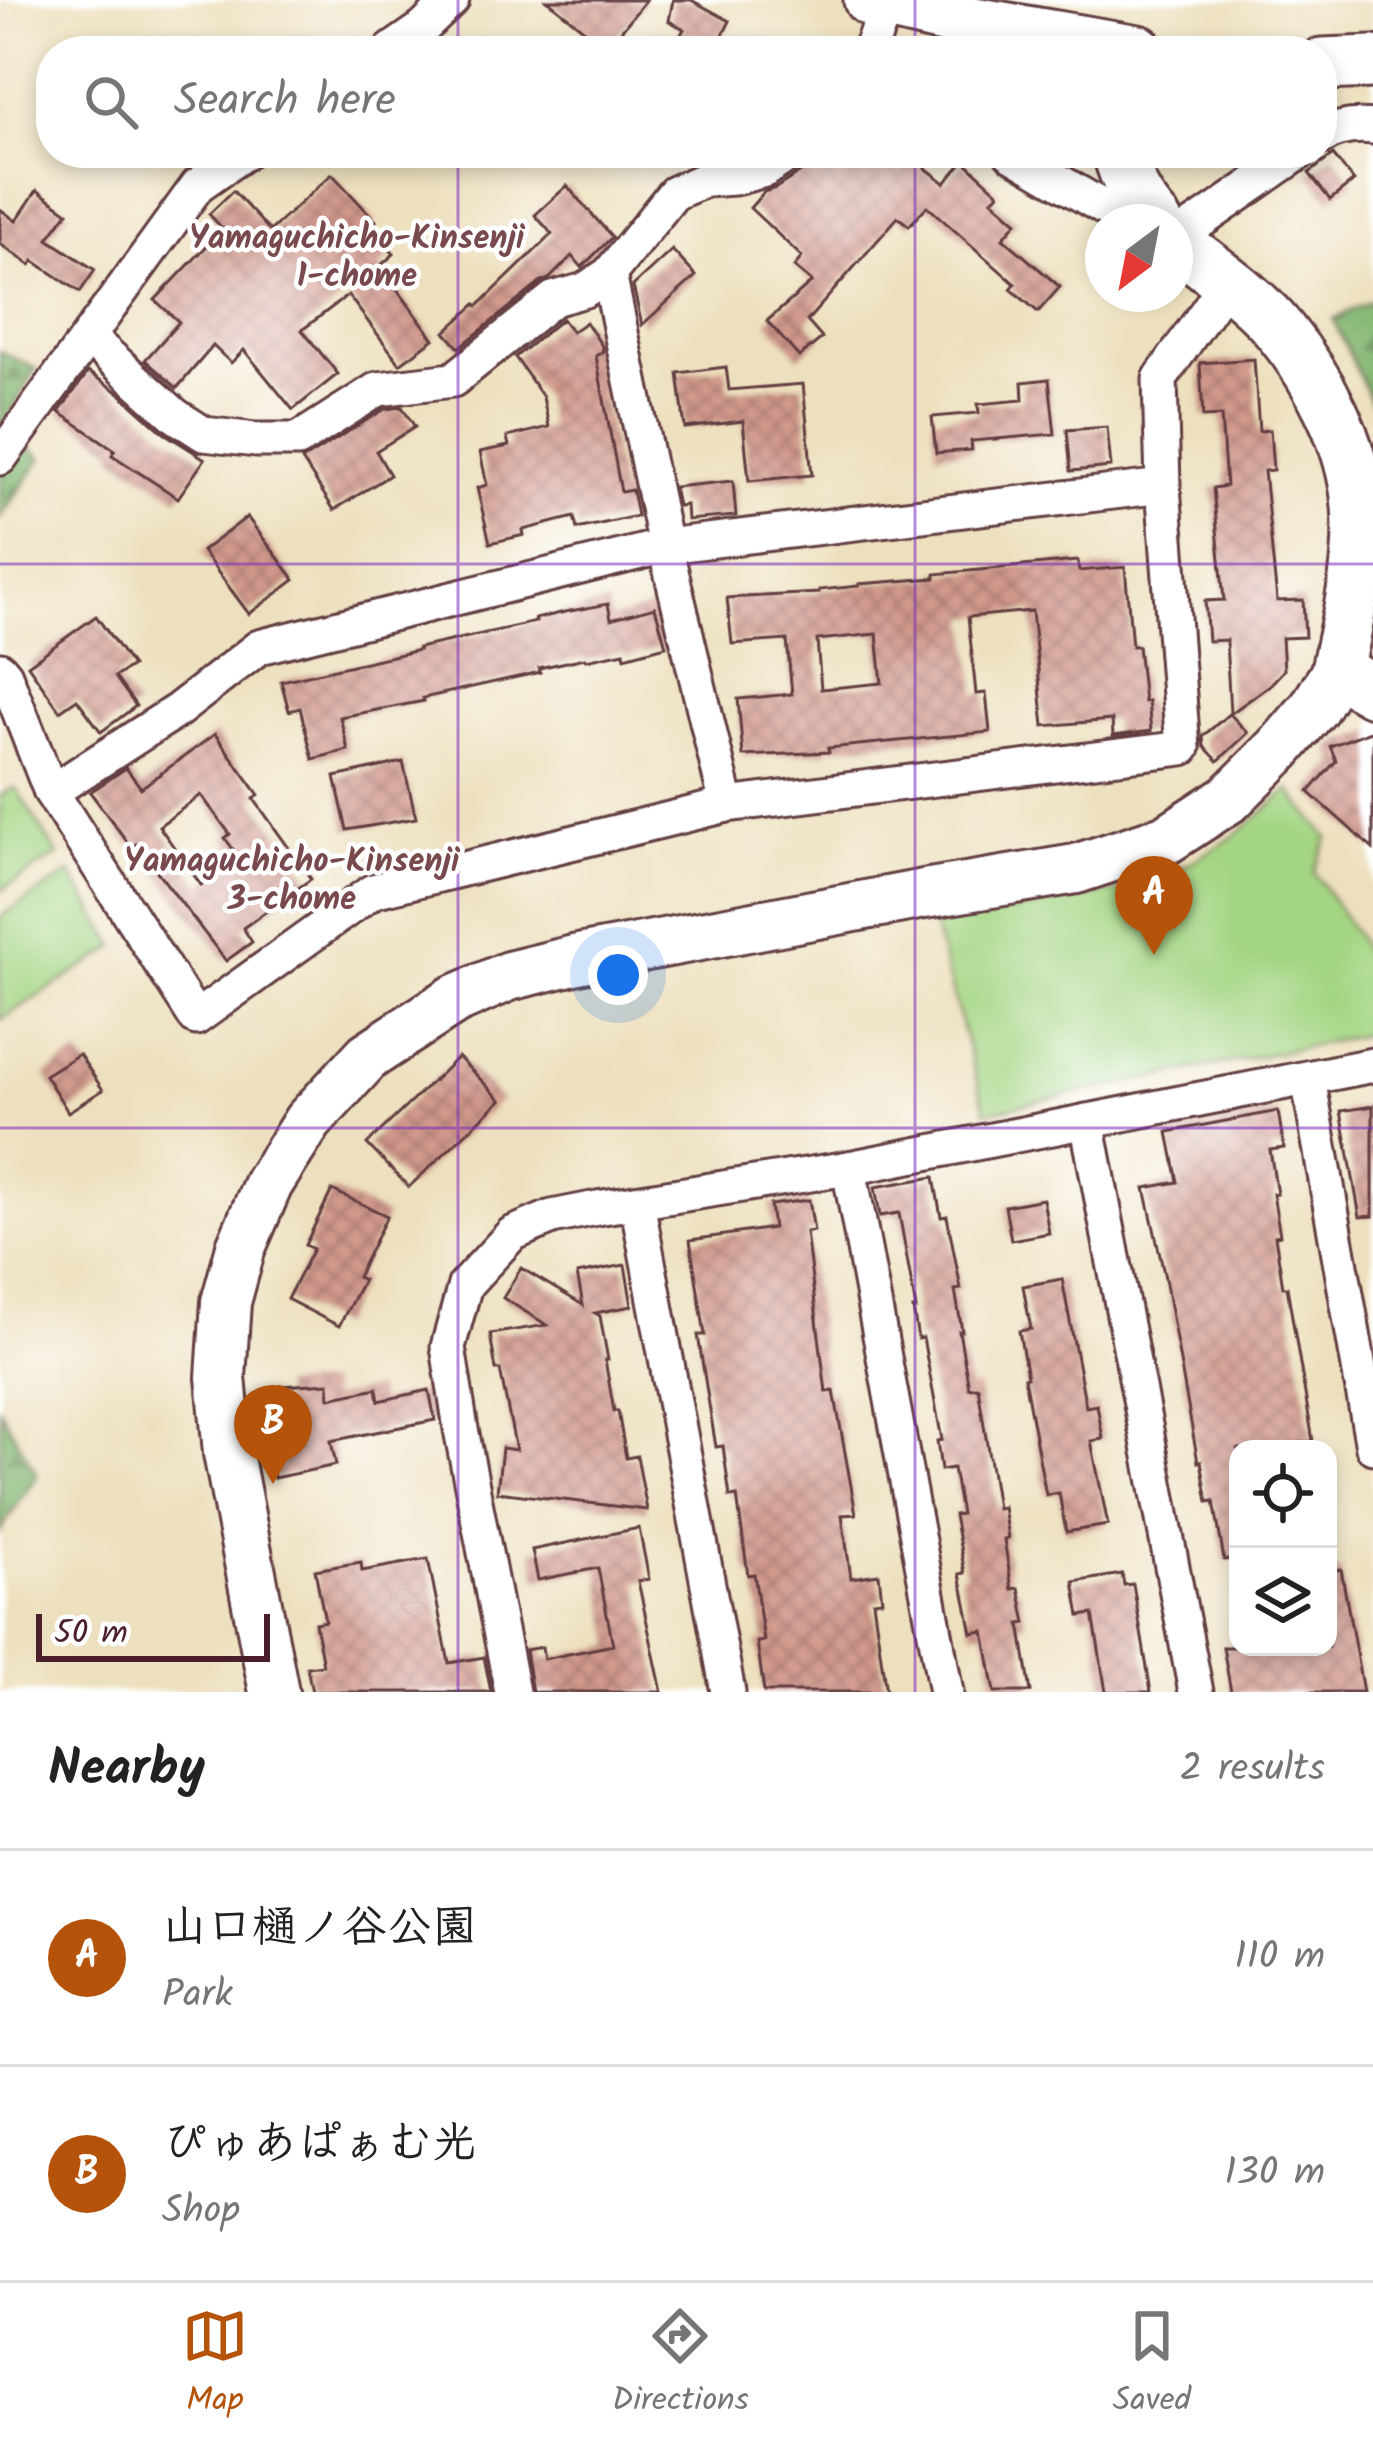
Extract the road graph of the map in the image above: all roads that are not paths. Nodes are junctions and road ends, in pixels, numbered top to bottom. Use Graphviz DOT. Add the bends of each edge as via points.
graph roads {
  1 [pos="452,0"];
  2 [pos="875,19"];
  3 [pos="412,36"];
  4 [pos="1009,36"];
  5 [pos="1373,62"];
  6 [pos="1337,63"];
  7 [pos="1373,127"];
  8 [pos="1337,129"];
  9 [pos="222,168"];
  10 [pos="768,168"];
  11 [pos="1036,168"];
  12 [pos="1123,168"];
  13 [pos="1272,168"];
  14 [pos="1098,204"];
  15 [pos="1145,204"];
  16 [pos="1193,211"];
  17 [pos="1193,253"];
  18 [pos="609,274"];
  19 [pos="1228,282"];
  20 [pos="88,337"];
  21 [pos="0,458"];
  22 [pos="1163,486"];
  23 [pos="665,546"];
  24 [pos="0,669"];
  25 [pos="1355,681"];
  26 [pos="51,792"];
  27 [pos="727,805"];
  28 [pos="1373,1065"];
  29 [pos="1308,1078"];
  30 [pos="1088,1121"];
  31 [pos="849,1168"];
  32 [pos="637,1202"];
  33 [pos="1373,1447"];
  34 [pos="274,1692"];
  35 [pos="512,1692"];
  36 [pos="728,1692"];
  37 [pos="946,1692"];
  38 [pos="1196,1692"];
  1 -- 3 [label="street"];
  2 -- 4 [label="main road"];
  5 -- 6 [label="main road"];
  7 -- 8 [label="street"];
  9 -- 20 [label="street" via="198,184"];
  10 -- 18 [label="street" via="674,194"];
  11 -- 14 [label="street"];
  12 -- 15 [label="main road"];
  13 -- 16 [label="street"];
  17 -- 19 [label="main road"];
  18 -- 20 [label="street" via="553,299 453,380 378,389 298,440 204,434"];
  18 -- 23 [label="street"];
  19 -- 22 [label="street" via="1160,379"];
  19 -- 25 [label="main road" via="1279,329 1344,436 1358,506"];
  20 -- 21 [label="street"];
  22 -- 23 [label="street"];
  22 -- 27 [label="street" via="1184,748"];
  23 -- 26 [label="street" via="259,647"];
  23 -- 27 [label="street"];
  24 -- 26 [label="street"];
  25 -- 34 [label="street" via="1314,708 1230,798 1167,839 1076,869 509,976 454,1000 368,1056 308,1121 268,1184 226,1302 228,1453"];
  26 -- 27 [label="street" via="196,1018 373,891"];
  28 -- 29 [label="street"];
  29 -- 30 [label="street"];
  29 -- 33 [label="street"];
  30 -- 31 [label="street"];
  30 -- 38 [label="street"];
  31 -- 32 [label="street"];
  31 -- 37 [label="street"];
  32 -- 35 [label="street" via="552,1217 512,1234 464,1285 448,1347"];
  32 -- 36 [label="street"];
}
